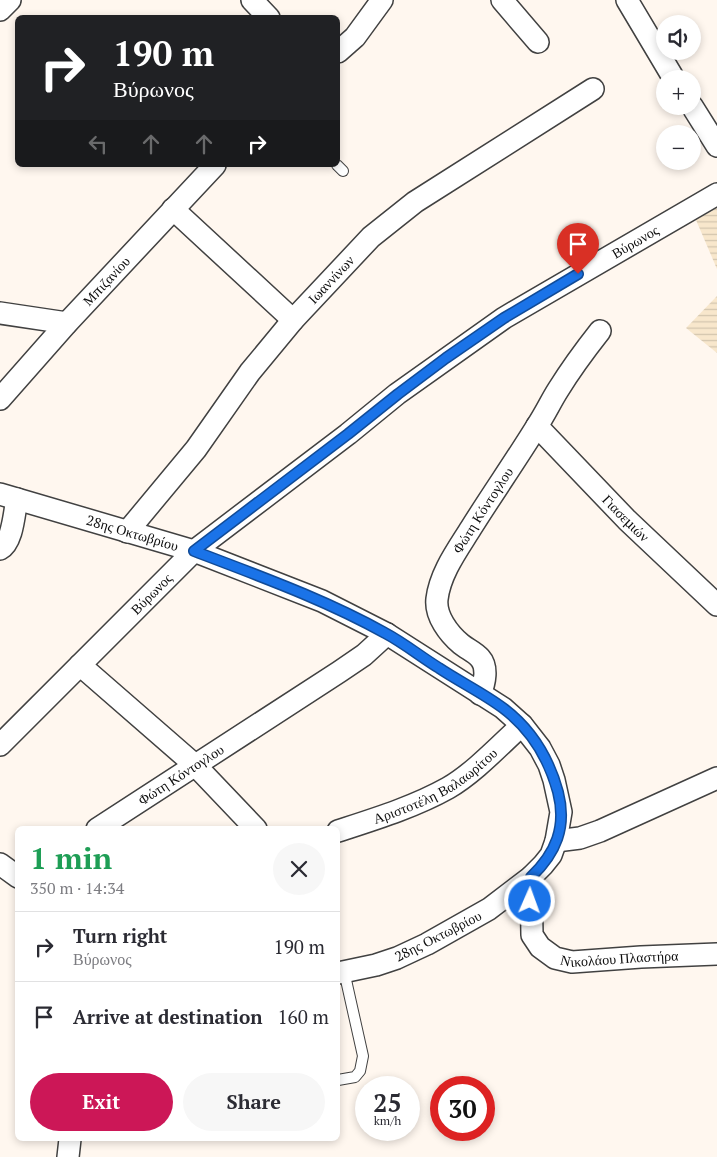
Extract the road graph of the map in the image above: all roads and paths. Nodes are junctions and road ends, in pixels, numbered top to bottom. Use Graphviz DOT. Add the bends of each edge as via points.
graph roads {
  1 [pos="10,0"];
  2 [pos="252,0"];
  3 [pos="382,0"];
  4 [pos="502,0"];
  5 [pos="627,0"];
  6 [pos="0,10"];
  7 [pos="265,15"];
  8 [pos="538,42"];
  9 [pos="340,50"];
  10 [pos="669,70"];
  11 [pos="593,89"];
  12 [pos="698,115"];
  13 [pos="717,146"];
  14 [pos="213,167"];
  15 [pos="717,194"];
  16 [pos="173,210"];
  17 [pos="0,313"];
  18 [pos="293,320"];
  19 [pos="67,323"];
  20 [pos="600,331"];
  21 [pos="0,399"];
  22 [pos="537,426"];
  23 [pos="8,497"];
  24 [pos="127,532"];
  25 [pos="0,550"];
  26 [pos="194,551"];
  27 [pos="717,605"];
  28 [pos="387,634"];
  29 [pos="80,665"];
  30 [pos="480,694"];
  31 [pos="522,725"];
  32 [pos="0,745"];
  33 [pos="196,766"];
  34 [pos="717,778"];
  35 [pos="102,826"];
  36 [pos="253,826"];
  37 [pos="340,830"];
  38 [pos="556,841"];
  39 [pos="0,864"];
  40 [pos="15,875"];
  41 [pos="531,877"];
  42 [pos="717,954"];
  43 [pos="341,972"];
  44 [pos="340,1080"];
  45 [pos="70,1141"];
  46 [pos="68,1157"];
  1 -- 6 [label="street"];
  2 -- 7 [label="street"];
  3 -- 9 [label="street" via="355,37"];
  4 -- 8 [label="street"];
  5 -- 10 [label="street"];
  11 -- 18 [label="street, Ιωαννίνων" via="399,213 355,253"];
  12 -- 13 [label="street"];
  14 -- 16 [label="street, Μπιζανίου"];
  15 -- 26 [label="street, Βύρωνος" via="484,331"];
  16 -- 18 [label="street"];
  16 -- 19 [label="street, Μπιζανίου"];
  17 -- 19 [label="street"];
  18 -- 24 [label="street, Ιωαννίνων" via="250,372 196,449"];
  19 -- 21 [label="street, Μπιζανίου"];
  20 -- 22 [label="street, Φώτη Κόντογλου"];
  22 -- 27 [label="street, Γιασεμιών"];
  22 -- 30 [label="street, Φώτη Κόντογλου" via="453,556 439,588 437,604 442,620 456,640 482,660 484,687"];
  23 -- 24 [label="street, 28ης Οκτωβρίου"];
  23 -- 25 [label="street" via="9,540"];
  24 -- 26 [label="street, 28ης Οκτωβρίου"];
  26 -- 28 [label="street, 28ης Οκτωβρίου" via="302,592"];
  26 -- 29 [label="street, Βύρωνος"];
  28 -- 30 [label="street, 28ης Οκτωβρίου"];
  28 -- 33 [label="street, Φώτη Κόντογλου" via="339,672"];
  29 -- 32 [label="street, Βύρωνος"];
  29 -- 33 [label="street"];
  30 -- 31 [label="street, 28ης Οκτωβρίου"];
  31 -- 37 [label="street, Αριστοτέλη Βαλαωρίτου" via="449,788 403,809"];
  31 -- 38 [label="street, 28ης Οκτωβρίου" via="540,748 554,780 561,812"];
  33 -- 35 [label="street, Φώτη Κόντογλου"];
  33 -- 36 [label="street"];
  34 -- 38 [label="street" via="600,831"];
  38 -- 41 [label="street, 28ης Οκτωβρίου" via="548,859"];
  39 -- 40 [label="street"];
  41 -- 42 [label="street, Νικολάου Πλαστήρα" via="532,935 540,947 555,958 572,962"];
  41 -- 43 [label="street, 28ης Οκτωβρίου" via="489,909 427,944 376,965"];
  43 -- 44 [label="lane" via="363,1056 360,1071 355,1077"];
  45 -- 46 [label="street"];
}
